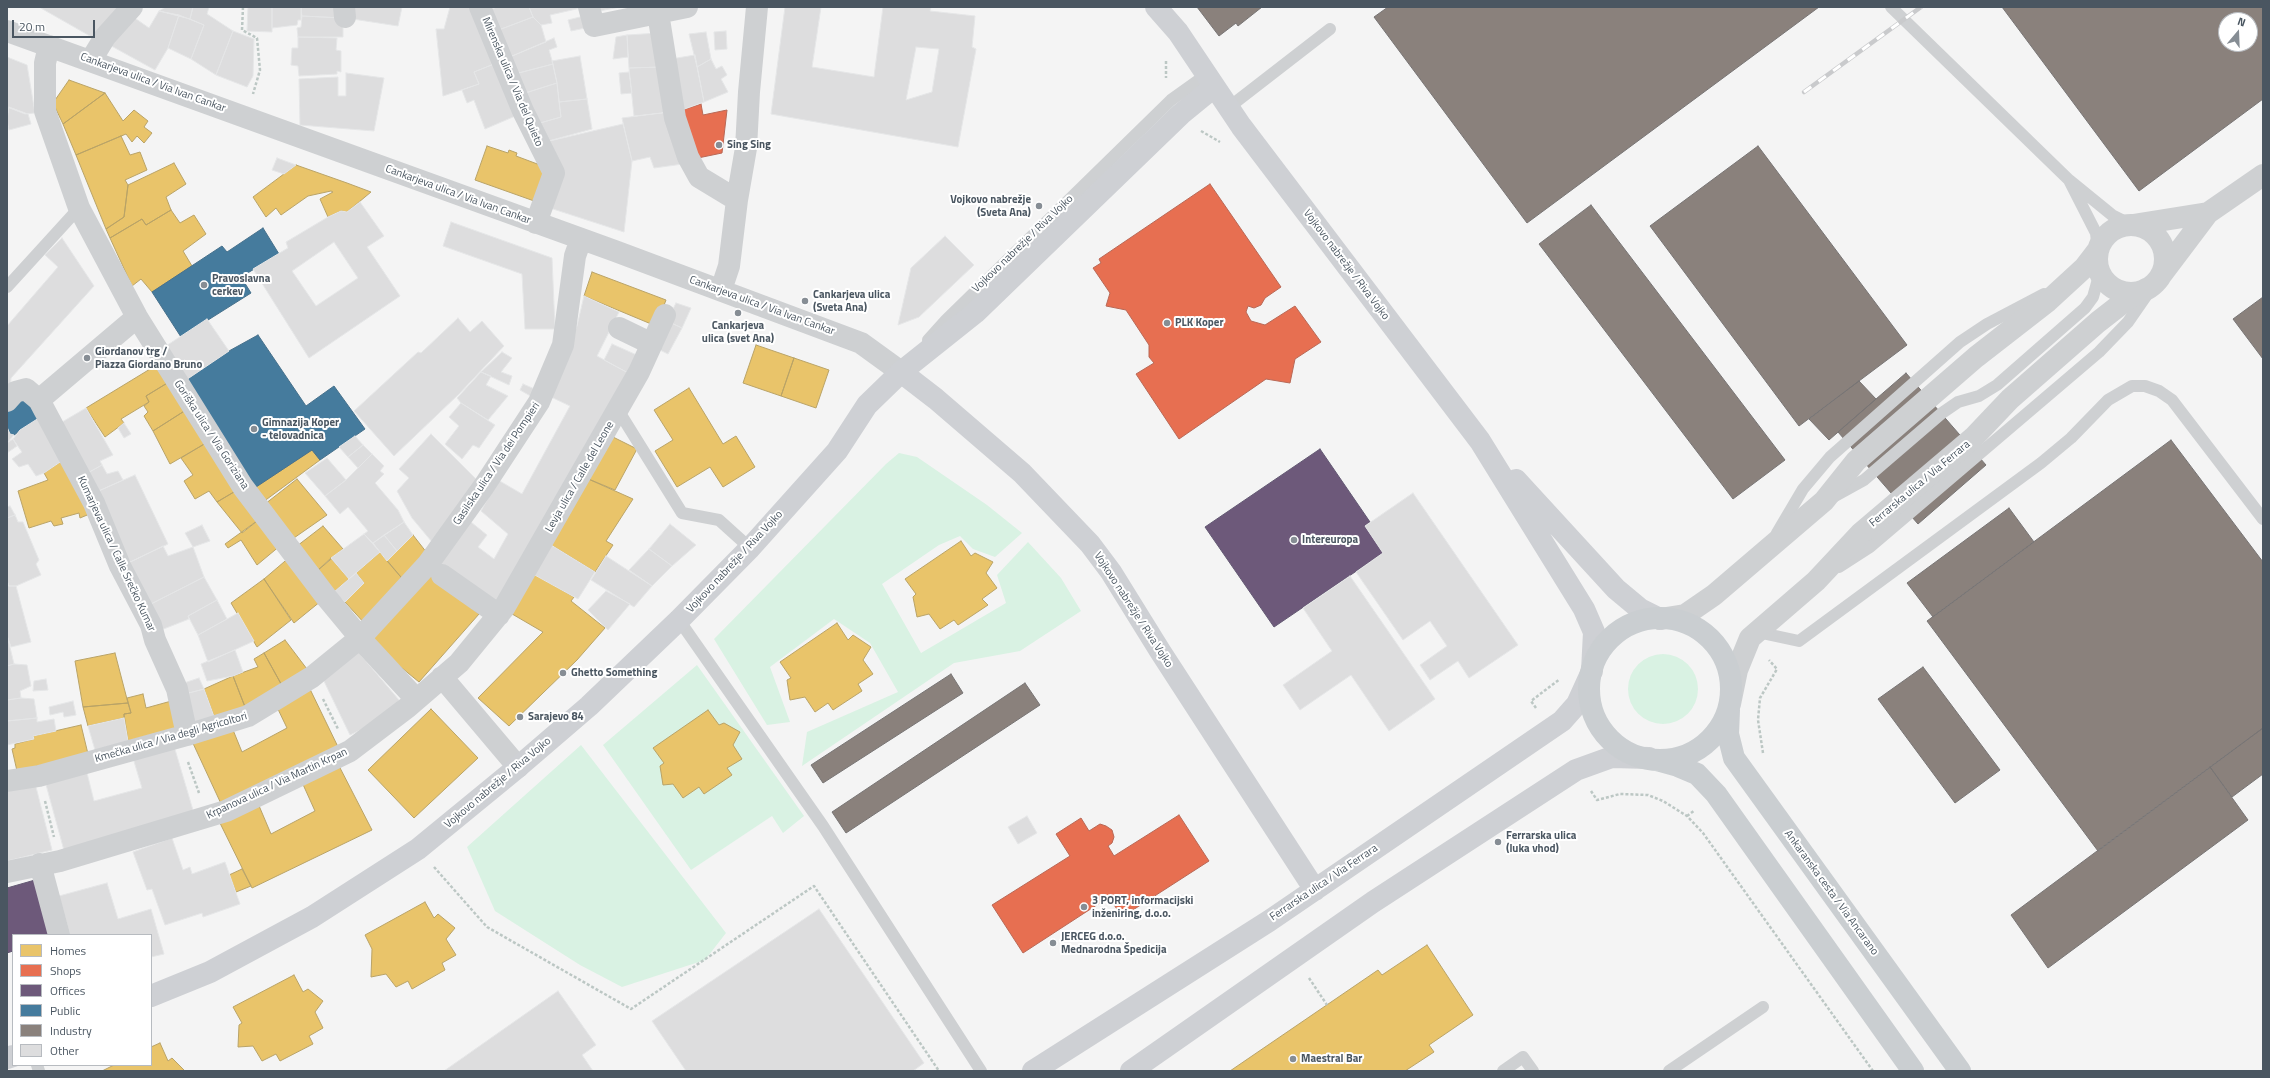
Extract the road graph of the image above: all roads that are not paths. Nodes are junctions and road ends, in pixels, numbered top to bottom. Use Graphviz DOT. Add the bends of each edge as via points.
graph roads {
  1 [pos="132,7"];
  2 [pos="480,7"];
  3 [pos="687,7"];
  4 [pos="757,7"];
  5 [pos="1156,7"];
  6 [pos="1891,7"];
  7 [pos="658,10"];
  8 [pos="591,17"];
  9 [pos="1330,29"];
  10 [pos="7,31"];
  11 [pos="49,46"];
  12 [pos="91,60"];
  13 [pos="1210,81"];
  14 [pos="1228,108"];
  15 [pos="2263,175"];
  16 [pos="2069,180"];
  17 [pos="737,200"];
  18 [pos="79,208"];
  19 [pos="2208,213"];
  20 [pos="536,223"];
  21 [pos="2132,225"];
  22 [pos="581,238"];
  23 [pos="2098,250"];
  24 [pos="2100,272"];
  25 [pos="2071,279"];
  26 [pos="2155,282"];
  27 [pos="7,287"];
  28 [pos="721,290"];
  29 [pos="137,317"];
  30 [pos="619,328"];
  31 [pos="901,372"];
  32 [pos="11,396"];
  33 [pos="39,400"];
  34 [pos="618,410"];
  35 [pos="1480,441"];
  36 [pos="1824,501"];
  37 [pos="2263,519"];
  38 [pos="750,548"];
  39 [pos="1767,550"];
  40 [pos="442,575"];
  41 [pos="501,612"];
  42 [pos="1660,618"];
  43 [pos="680,620"];
  44 [pos="1757,632"];
  45 [pos="360,638"];
  46 [pos="1592,671"];
  47 [pos="442,677"];
  48 [pos="416,699"];
  49 [pos="1730,704"];
  50 [pos="187,735"];
  51 [pos="1649,758"];
  52 [pos="518,767"];
  53 [pos="7,781"];
  54 [pos="40,864"];
  55 [pos="7,872"];
  56 [pos="1315,890"];
  57 [pos="59,934"];
  58 [pos="152,996"];
  59 [pos="1763,1007"];
  60 [pos="977,1069"];
  61 [pos="1033,1071"];
  62 [pos="1131,1071"];
  63 [pos="1502,1071"];
  64 [pos="1533,1071"];
  65 [pos="1669,1071"];
  66 [pos="1913,1071"];
  67 [pos="1960,1071"];
  1 -- 12 [label="street" via="105,37"];
  2 -- 20 [label="street, Mirenska ulica / Via del Quieto" via="523,111 554,173"];
  3 -- 7 [label="street"];
  4 -- 17 [label="street" via="746,148"];
  5 -- 13 [label="street, Vojkovo nabrežje / Riva Vojko" via="1178,32"];
  6 -- 16 [label="lane"];
  7 -- 8 [label="street"];
  7 -- 17 [label="street" via="664,62 675,118 688,157 699,177"];
  9 -- 14 [label="lane"];
  10 -- 11 [label="street, Cankarjeva ulica / Via Ivan Cankar"];
  11 -- 12 [label="street, Cankarjeva ulica / Via Ivan Cankar"];
  11 -- 18 [label="street, Goriška ulica / Via Goriziana" via="45,63 45,111"];
  12 -- 20 [label="street, Cankarjeva ulica / Via Ivan Cankar"];
  13 -- 14 [label="street, Vojkovo nabrežje / Riva Vojko"];
  13 -- 31 [label="street, Vojkovo nabrežje / Riva Vojko" via="1181,114 976,313"];
  14 -- 35 [label="street, Vojkovo nabrežje / Riva Vojko"];
  15 -- 19 [label="street"];
  16 -- 21 [label="lane" via="2112,215"];
  16 -- 23 [label="lane" via="2096,233"];
  17 -- 28 [label="street" via="729,266"];
  18 -- 27 [label="lane"];
  18 -- 29 [label="street, Goriška ulica / Via Goriziana"];
  19 -- 21 [label="street"];
  19 -- 26 [label="street"];
  20 -- 22 [label="street, Cankarjeva ulica / Via Ivan Cankar"];
  21 -- 23 [label="street" via="2120,226 2110,232"];
  21 -- 26 [label="street" via="2143,227 2160,241 2165,263"];
  22 -- 28 [label="street, Cankarjeva ulica / Via Ivan Cankar"];
  22 -- 45 [label="street, Gasilska ulica / Via dei Pompieri" via="575,256 563,345 539,402 484,486 428,564"];
  23 -- 24 [label="street"];
  23 -- 25 [label="street" via="2085,267"];
  24 -- 26 [label="street" via="2114,289 2130,292"];
  24 -- 36 [label="lane" via="2093,297 2085,308 1997,385 1942,412 1864,480"];
  25 -- 36 [label="street" via="1856,461"];
  25 -- 39 [label="lane" via="1987,324 1960,342 1830,457 1804,489"];
  26 -- 44 [label="street, Ferrarska ulica / Via Ferrara" via="2098,322 2010,399 1973,438 1860,534 1816,581"];
  28 -- 31 [label="street, Cankarjeva ulica / Via Ivan Cankar" via="861,343"];
  29 -- 33 [label="street"];
  29 -- 45 [label="street, Goriška ulica / Via Goriziana" via="243,487"];
  30 -- 34 [label="street, Levja ulica / Calle del Leone" via="659,329"];
  31 -- 38 [label="street, Vojkovo nabrežje / Riva Vojko" via="867,405 837,451"];
  31 -- 56 [label="street, Vojkovo nabrežje / Riva Vojko" via="1022,473 1090,544 1111,572"];
  32 -- 33 [label="street" via="26,388"];
  33 -- 50 [label="street, Kumarjeva ulica / Calle Srečko Kumar" via="94,503 120,566 151,625 177,689"];
  34 -- 38 [label="lane" via="682,513 719,520"];
  34 -- 41 [label="street, Levja ulica / Calle del Leone"];
  35 -- 42 [label="street" via="1616,589 1640,609"];
  35 -- 46 [label="street" via="1584,609 1594,632"];
  36 -- 39 [label="street"];
  37 -- 44 [label="lane" via="2172,400 2159,391 2144,386 2132,386 2108,400 2071,438 2041,463 1799,641"];
  38 -- 43 [label="street, Vojkovo nabrežje / Riva Vojko"];
  39 -- 42 [label="street" via="1714,595 1685,615"];
  40 -- 41 [label="street"];
  41 -- 47 [label="street, Levja ulica / Calle del Leone" via="459,663"];
  42 -- 46 [label="main road" via="1650,618 1627,626 1608,640 1595,660"];
  42 -- 49 [label="main road" via="1673,618 1695,627 1714,641 1726,661 1732,684"];
  43 -- 52 [label="street, Vojkovo nabrežje / Riva Vojko" via="589,706"];
  43 -- 60 [label="lane" via="823,826"];
  44 -- 49 [label="street, Ferrarska ulica / Via Ferrara" via="1750,638 1737,670"];
  45 -- 48 [label="street, Goriška ulica / Via Goriziana"];
  45 -- 50 [label="street, Kmečka ulica / Via degli Agricoltori" via="312,677 248,716"];
  46 -- 51 [label="main road" via="1589,682 1591,706 1600,727 1616,744 1637,756"];
  46 -- 56 [label="street, Ferrarska ulica / Via Ferrara" via="1577,704 1562,721"];
  47 -- 48 [label="street, Krpanova ulica / Via Martin Krpan"];
  47 -- 52 [label="street"];
  48 -- 54 [label="street, Krpanova ulica / Via Martin Krpan" via="350,751 226,811 67,859"];
  49 -- 51 [label="main road" via="1720,728 1704,745 1683,756 1660,760"];
  49 -- 67 [label="main road, Ankaranska cesta / Via Ancarano" via="1728,734 1734,758"];
  50 -- 53 [label="street, Kmečka ulica / Via degli Agricoltori" via="39,776"];
  51 -- 62 [label="street" via="1612,757 1576,770 1373,902"];
  51 -- 66 [label="main road" via="1697,774 1716,794"];
  52 -- 58 [label="street, Vojkovo nabrežje / Riva Vojko" via="418,849 312,917 210,972"];
  54 -- 55 [label="street, Krpanova ulica / Via Martin Krpan"];
  54 -- 57 [label="street"];
  56 -- 61 [label="street, Ferrarska ulica / Via Ferrara"];
  59 -- 65 [label="lane"];
  63 -- 64 [label="lane" via="1523,1057"];
}
